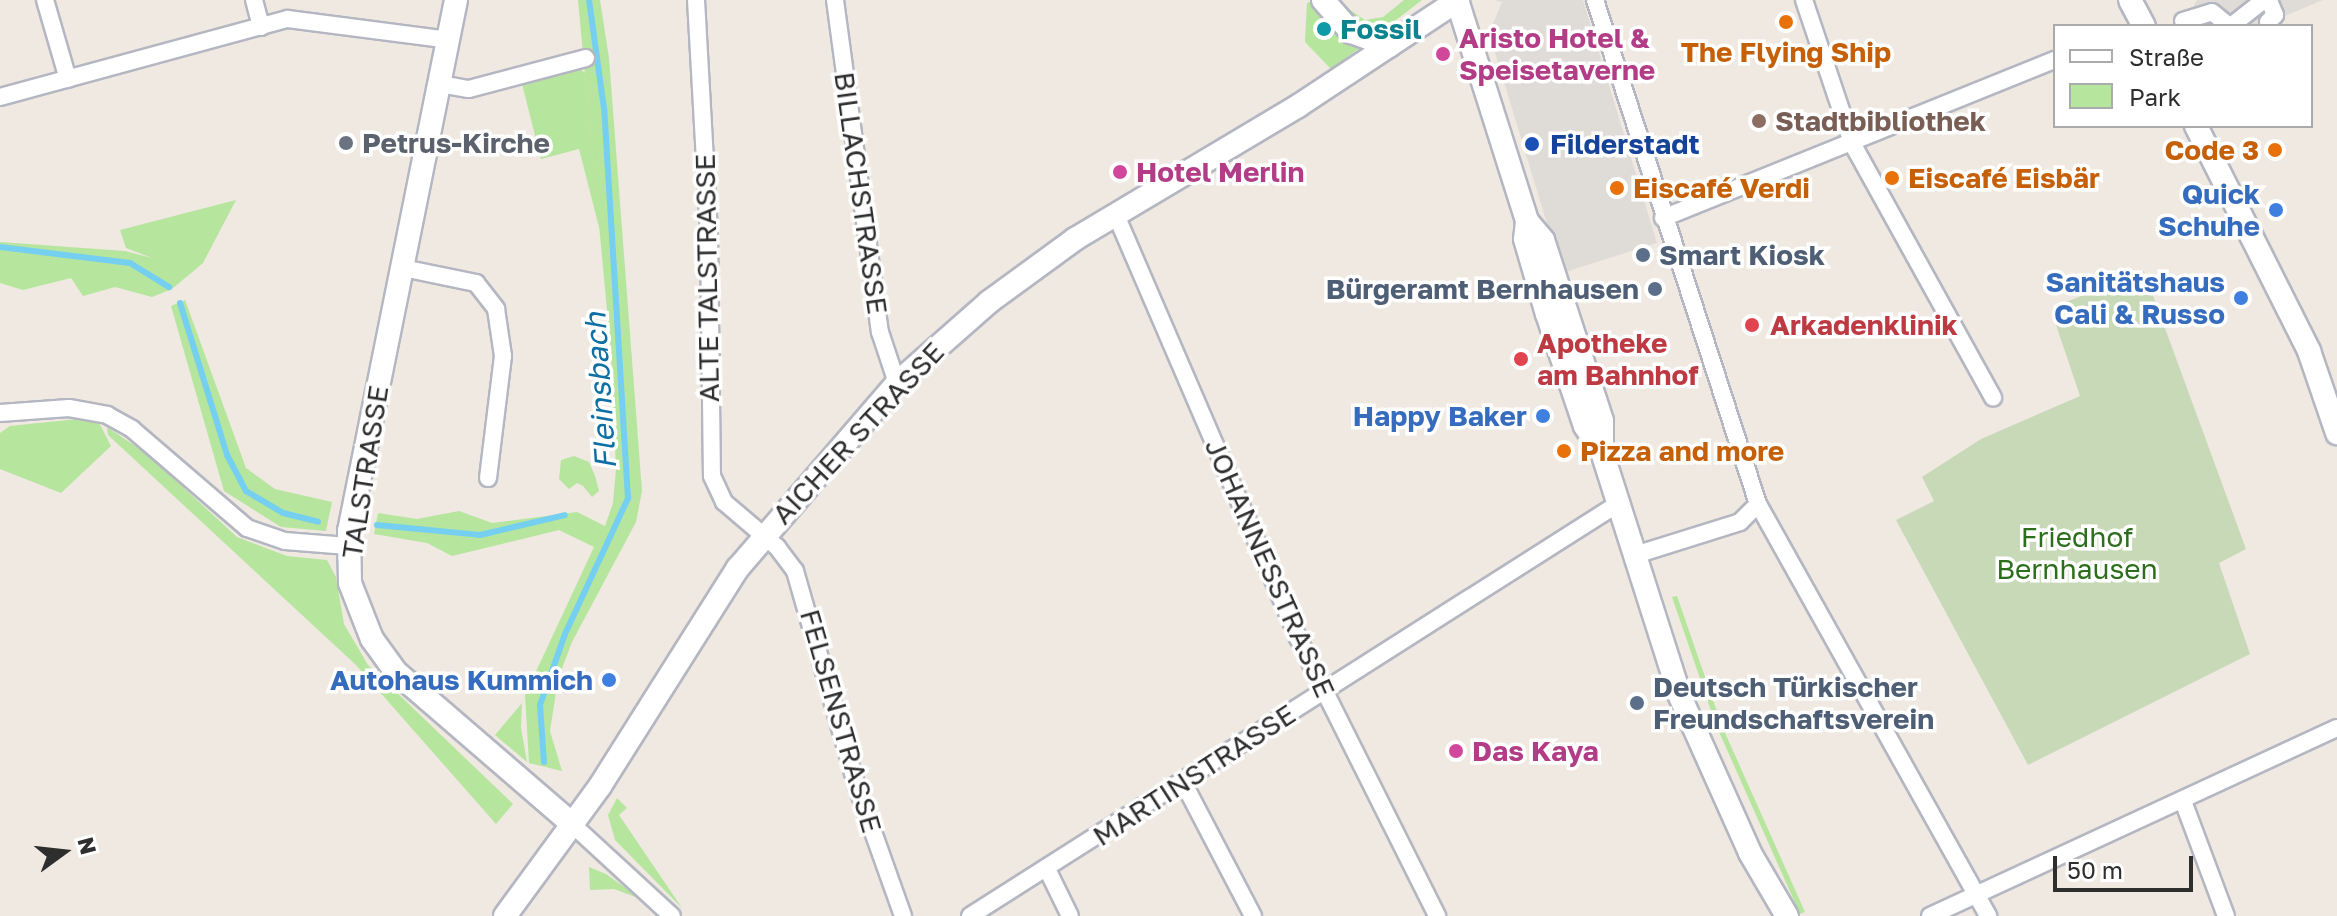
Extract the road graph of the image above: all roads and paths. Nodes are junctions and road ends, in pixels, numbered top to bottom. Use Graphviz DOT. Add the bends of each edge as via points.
graph roads {
  1 [pos="45,0"];
  2 [pos="254,0"];
  3 [pos="456,0"];
  4 [pos="696,0"];
  5 [pos="835,0"];
  6 [pos="1323,0"];
  7 [pos="1457,0"];
  8 [pos="1595,0"];
  9 [pos="1804,0"];
  10 [pos="2130,0"];
  11 [pos="2266,0"];
  12 [pos="2208,6"];
  13 [pos="2183,21"];
  14 [pos="2268,22"];
  15 [pos="2140,24"];
  16 [pos="2228,24"];
  17 [pos="2233,24"];
  18 [pos="261,27"];
  19 [pos="449,40"];
  20 [pos="1390,46"];
  21 [pos="586,58"];
  22 [pos="2053,61"];
  23 [pos="68,79"];
  24 [pos="440,84"];
  25 [pos="0,97"];
  26 [pos="2197,128"];
  27 [pos="1852,143"];
  28 [pos="1116,215"];
  29 [pos="1663,218"];
  30 [pos="403,268"];
  31 [pos="2328,368"];
  32 [pos="897,383"];
  33 [pos="1993,397"];
  34 [pos="0,413"];
  35 [pos="2337,433"];
  36 [pos="488,478"];
  37 [pos="1619,503"];
  38 [pos="1758,504"];
  39 [pos="765,535"];
  40 [pos="348,546"];
  41 [pos="1635,555"];
  42 [pos="1324,692"];
  43 [pos="2337,728"];
  44 [pos="1183,782"];
  45 [pos="2183,801"];
  46 [pos="573,825"];
  47 [pos="1047,869"];
  48 [pos="1976,895"];
  49 [pos="505,916"];
  50 [pos="672,916"];
  51 [pos="903,916"];
  52 [pos="970,916"];
  53 [pos="1070,916"];
  54 [pos="1253,916"];
  55 [pos="1437,916"];
  56 [pos="1787,916"];
  57 [pos="1930,916"];
  58 [pos="1988,916"];
  59 [pos="2226,916"];
  1 -- 23 [label="street"];
  2 -- 18 [label="street"];
  3 -- 19 [label="main road, TALSTRASSE"];
  4 -- 39 [label="street, ALTE TALSTRASSE" via="710,276 709,460 724,502"];
  5 -- 32 [label="street, BILLACHSTRASSE" via="880,332"];
  6 -- 20 [label="main road" via="1351,32"];
  7 -- 20 [label="main road, AICHER STRASSE"];
  7 -- 37 [label="main road" via="1527,221 1543,240 1556,312 1578,377 1602,421 1602,452"];
  8 -- 29 [label="street"];
  9 -- 27 [label="street"];
  10 -- 15 [label="main road"];
  11 -- 14 [label="street" via="2275,15"];
  11 -- 17 [label="street"];
  12 -- 13 [label="street"];
  12 -- 16 [label="street"];
  18 -- 19 [label="street" via="297,20"];
  18 -- 23 [label="street"];
  19 -- 24 [label="main road, TALSTRASSE"];
  20 -- 28 [label="main road, AICHER STRASSE"];
  21 -- 24 [label="street" via="469,89"];
  22 -- 27 [label="street"];
  23 -- 25 [label="street"];
  24 -- 30 [label="main road, TALSTRASSE"];
  26 -- 31 [label="main road"];
  27 -- 29 [label="street"];
  27 -- 33 [label="street"];
  28 -- 32 [label="main road, AICHER STRASSE" via="989,302"];
  28 -- 42 [label="street, JOHANNESSTRASSE"];
  29 -- 38 [label="street"];
  30 -- 36 [label="street" via="476,283 488,292 496,309 503,356"];
  30 -- 40 [label="main road, TALSTRASSE"];
  31 -- 35 [label="main road"];
  32 -- 39 [label="main road, AICHER STRASSE"];
  34 -- 40 [label="street" via="69,408 107,415 132,429 247,528 285,541"];
  37 -- 41 [label="main road"];
  37 -- 42 [label="street, MARTINSTRASSE"];
  38 -- 41 [label="street" via="1740,522"];
  38 -- 48 [label="street"];
  39 -- 46 [label="main road, AICHER STRASSE" via="713,605"];
  39 -- 51 [label="street, FELSENSTRASSE" via="787,558 800,584 856,784"];
  40 -- 46 [label="main road, TALSTRASSE" via="355,601 384,657"];
  41 -- 56 [label="main road" via="1696,738 1750,853"];
  42 -- 44 [label="street, MARTINSTRASSE"];
  42 -- 55 [label="street, JOHANNESSTRASSE"];
  43 -- 45 [label="street"];
  44 -- 47 [label="street, MARTINSTRASSE"];
  44 -- 54 [label="street"];
  45 -- 48 [label="street"];
  45 -- 59 [label="street"];
  46 -- 49 [label="main road, AICHER STRASSE"];
  46 -- 50 [label="street"];
  47 -- 52 [label="street, MARTINSTRASSE"];
  47 -- 53 [label="street"];
  48 -- 57 [label="street"];
  48 -- 58 [label="street"];
}
